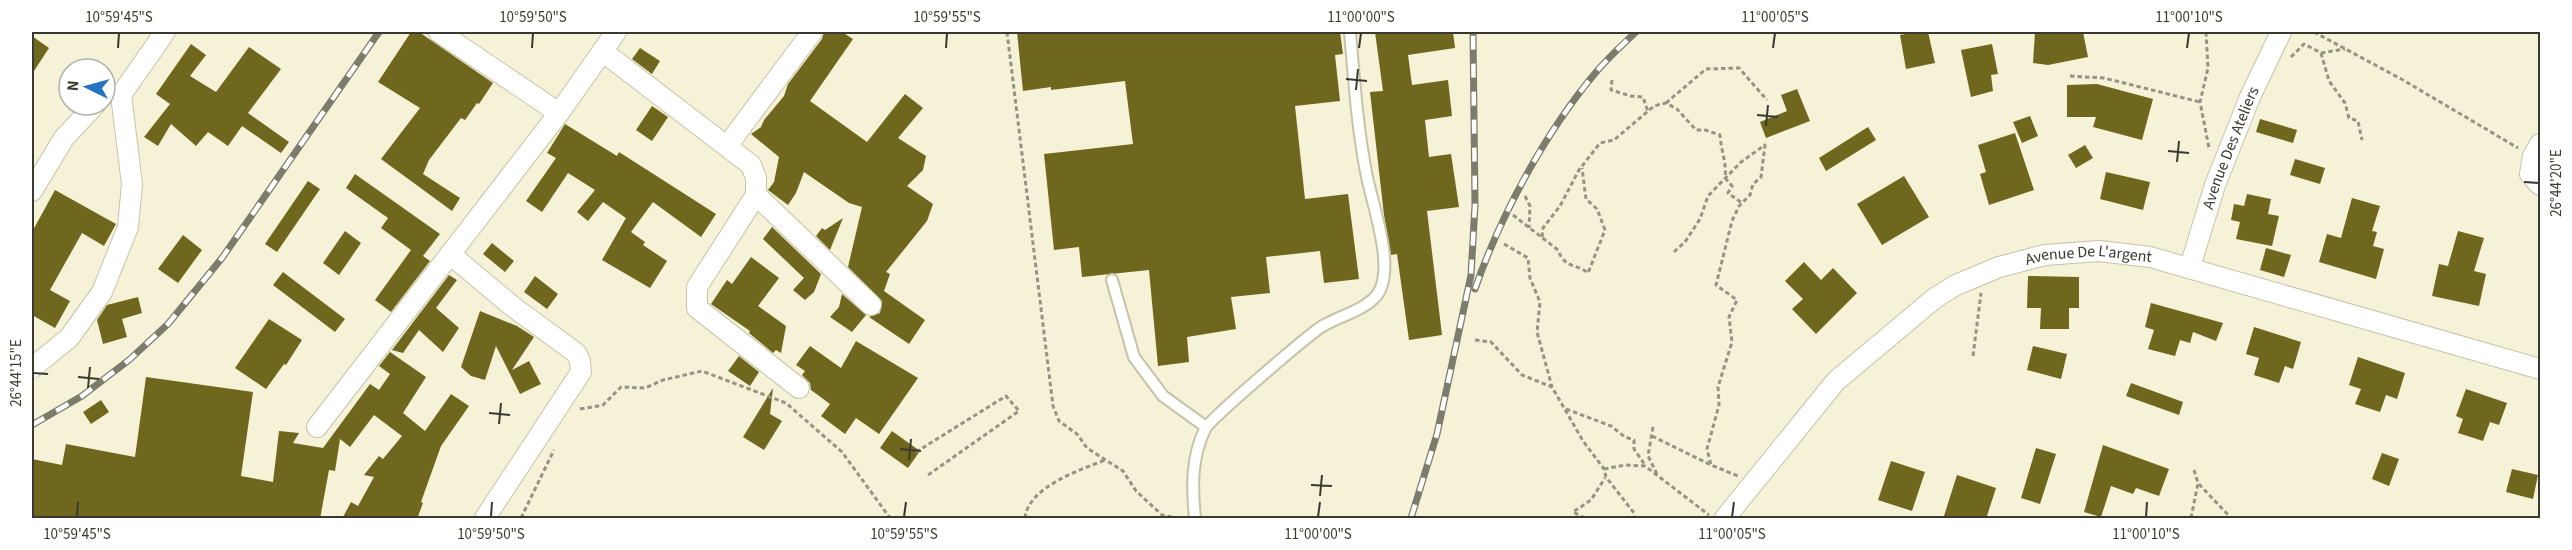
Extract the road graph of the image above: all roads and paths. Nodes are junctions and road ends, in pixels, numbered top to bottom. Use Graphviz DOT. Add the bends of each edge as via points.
graph roads {
  1 [pos="165,32"];
  2 [pos="439,32"];
  3 [pos="616,32"];
  4 [pos="812,32"];
  5 [pos="1007,32"];
  6 [pos="1350,32"];
  7 [pos="2206,32"];
  8 [pos="2281,32"];
  9 [pos="2314,32"];
  10 [pos="2347,48"];
  11 [pos="602,51"];
  12 [pos="2321,53"];
  13 [pos="2289,59"];
  14 [pos="2070,76"];
  15 [pos="1612,80"];
  16 [pos="117,93"];
  17 [pos="1767,100"];
  18 [pos="2200,102"];
  19 [pos="1666,103"];
  20 [pos="1648,112"];
  21 [pos="559,113"];
  22 [pos="117,116"];
  23 [pos="84,117"];
  24 [pos="2362,140"];
  25 [pos="727,146"];
  26 [pos="2537,150"];
  27 [pos="2210,154"];
  28 [pos="1581,167"];
  29 [pos="1725,178"];
  30 [pos="2541,185"];
  31 [pos="32,191"];
  32 [pos="756,195"];
  33 [pos="1525,196"];
  34 [pos="1742,203"];
  35 [pos="1514,215"];
  36 [pos="1529,228"];
  37 [pos="1542,237"];
  38 [pos="1504,244"];
  39 [pos="1674,252"];
  40 [pos="450,254"];
  41 [pos="2190,267"];
  42 [pos="1983,274"];
  43 [pos="1112,280"];
  44 [pos="871,305"];
  45 [pos="1475,340"];
  46 [pos="1974,356"];
  47 [pos="32,368"];
  48 [pos="2541,369"];
  49 [pos="1552,387"];
  50 [pos="799,388"];
  51 [pos="1564,408"];
  52 [pos="579,410"];
  53 [pos="317,427"];
  54 [pos="1206,427"];
  55 [pos="1653,427"];
  56 [pos="1652,436"];
  57 [pos="556,442"];
  58 [pos="916,452"];
  59 [pos="1105,460"];
  60 [pos="1711,465"];
  61 [pos="1645,466"];
  62 [pos="1604,469"];
  63 [pos="2194,470"];
  64 [pos="928,475"];
  65 [pos="1658,476"];
  66 [pos="1606,477"];
  67 [pos="1756,483"];
  68 [pos="2198,483"];
  69 [pos="485,519"];
  70 [pos="521,519"];
  71 [pos="890,519"];
  72 [pos="1025,519"];
  73 [pos="1176,519"];
  74 [pos="1195,519"];
  75 [pos="1585,519"];
  76 [pos="1634,519"];
  77 [pos="1714,519"];
  78 [pos="1725,519"];
  79 [pos="2191,519"];
  80 [pos="2231,519"];
  1 -- 16 [label="street"];
  2 -- 21 [label="street"];
  3 -- 11 [label="street"];
  4 -- 25 [label="street"];
  5 -- 59 [label="path" via="1053,406 1059,421"];
  6 -- 54 [label="lane" via="1366,174 1376,207 1385,270 1378,292 1364,305 1321,327"];
  7 -- 18 [label="path" via="2208,68"];
  8 -- 41 [label="street, Avenue Des Ateliers" via="2215,185"];
  9 -- 10 [label="path"];
  10 -- 12 [label="path"];
  10 -- 26 [label="path"];
  11 -- 21 [label="street"];
  11 -- 25 [label="street"];
  12 -- 13 [label="path" via="2304,44"];
  12 -- 24 [label="path" via="2329,81 2345,103 2349,118 2358,121"];
  14 -- 18 [label="path" via="2104,78"];
  15 -- 20 [label="path" via="1611,90 1643,97"];
  17 -- 19 [label="path" via="1739,68 1722,67 1707,69"];
  18 -- 27 [label="path"];
  19 -- 20 [label="path"];
  19 -- 29 [label="path" via="1696,130 1719,135 1721,153 1727,163"];
  20 -- 28 [label="path" via="1614,140 1600,143"];
  21 -- 40 [label="street"];
  22 -- 47 [label="street" via="132,184 129,227 102,292 69,338"];
  23 -- 31 [label="street" via="64,138"];
  25 -- 32 [label="street" via="751,165"];
  26 -- 30 [label="street" via="2530,174"];
  28 -- 37 [label="path" via="1543,228"];
  28 -- 37 [label="path" via="1586,199 1597,209 1605,230 1588,273 1571,267"];
  29 -- 34 [label="path" via="1732,186 1728,194"];
  29 -- 34 [label="path" via="1765,146 1761,177"];
  29 -- 39 [label="path" via="1708,195 1700,219"];
  32 -- 44 [label="street"];
  32 -- 50 [label="street" via="697,287 697,308"];
  33 -- 36 [label="path" via="1530,206"];
  34 -- 60 [label="path" via="1732,222 1716,285 1737,300 1729,316 1732,342 1718,387 1719,405 1707,449"];
  35 -- 36 [label="path"];
  36 -- 37 [label="path"];
  38 -- 49 [label="path" via="1528,258 1530,278 1540,302 1538,332"];
  40 -- 53 [label="street"];
  40 -- 69 [label="street" via="580,361 581,372"];
  41 -- 42 [label="street, Avenue De L'argent" via="2099,251 2046,255"];
  41 -- 48 [label="street, Avenue De L'argent"];
  42 -- 46 [label="path"];
  42 -- 67 [label="street, Avenue De L'argent" via="1935,298 1836,381"];
  43 -- 54 [label="lane" via="1134,357 1163,396"];
  45 -- 49 [label="path" via="1491,342 1522,375"];
  49 -- 51 [label="path"];
  51 -- 61 [label="path" via="1611,426 1634,440 1634,449"];
  51 -- 62 [label="path"];
  52 -- 71 [label="path" via="603,405 621,387 645,387 702,371 786,403 842,452"];
  54 -- 74 [label="lane" via="1194,463"];
  55 -- 56 [label="path"];
  56 -- 60 [label="path"];
  56 -- 65 [label="path" via="1648,456"];
  57 -- 70 [label="path"];
  58 -- 64 [label="path" via="1006,396 1019,411"];
  59 -- 72 [label="path" via="1072,473 1038,494 1030,501"];
  59 -- 73 [label="path" via="1123,471 1136,491 1162,515"];
  60 -- 67 [label="path"];
  61 -- 62 [label="path"];
  61 -- 65 [label="path"];
  62 -- 66 [label="path"];
  63 -- 68 [label="path"];
  65 -- 77 [label="path"];
  66 -- 75 [label="path" via="1591,500 1573,512"];
  66 -- 76 [label="path" via="1634,513"];
  67 -- 78 [label="street, Avenue De L'argent"];
  68 -- 79 [label="path"];
  68 -- 80 [label="path"];
}
